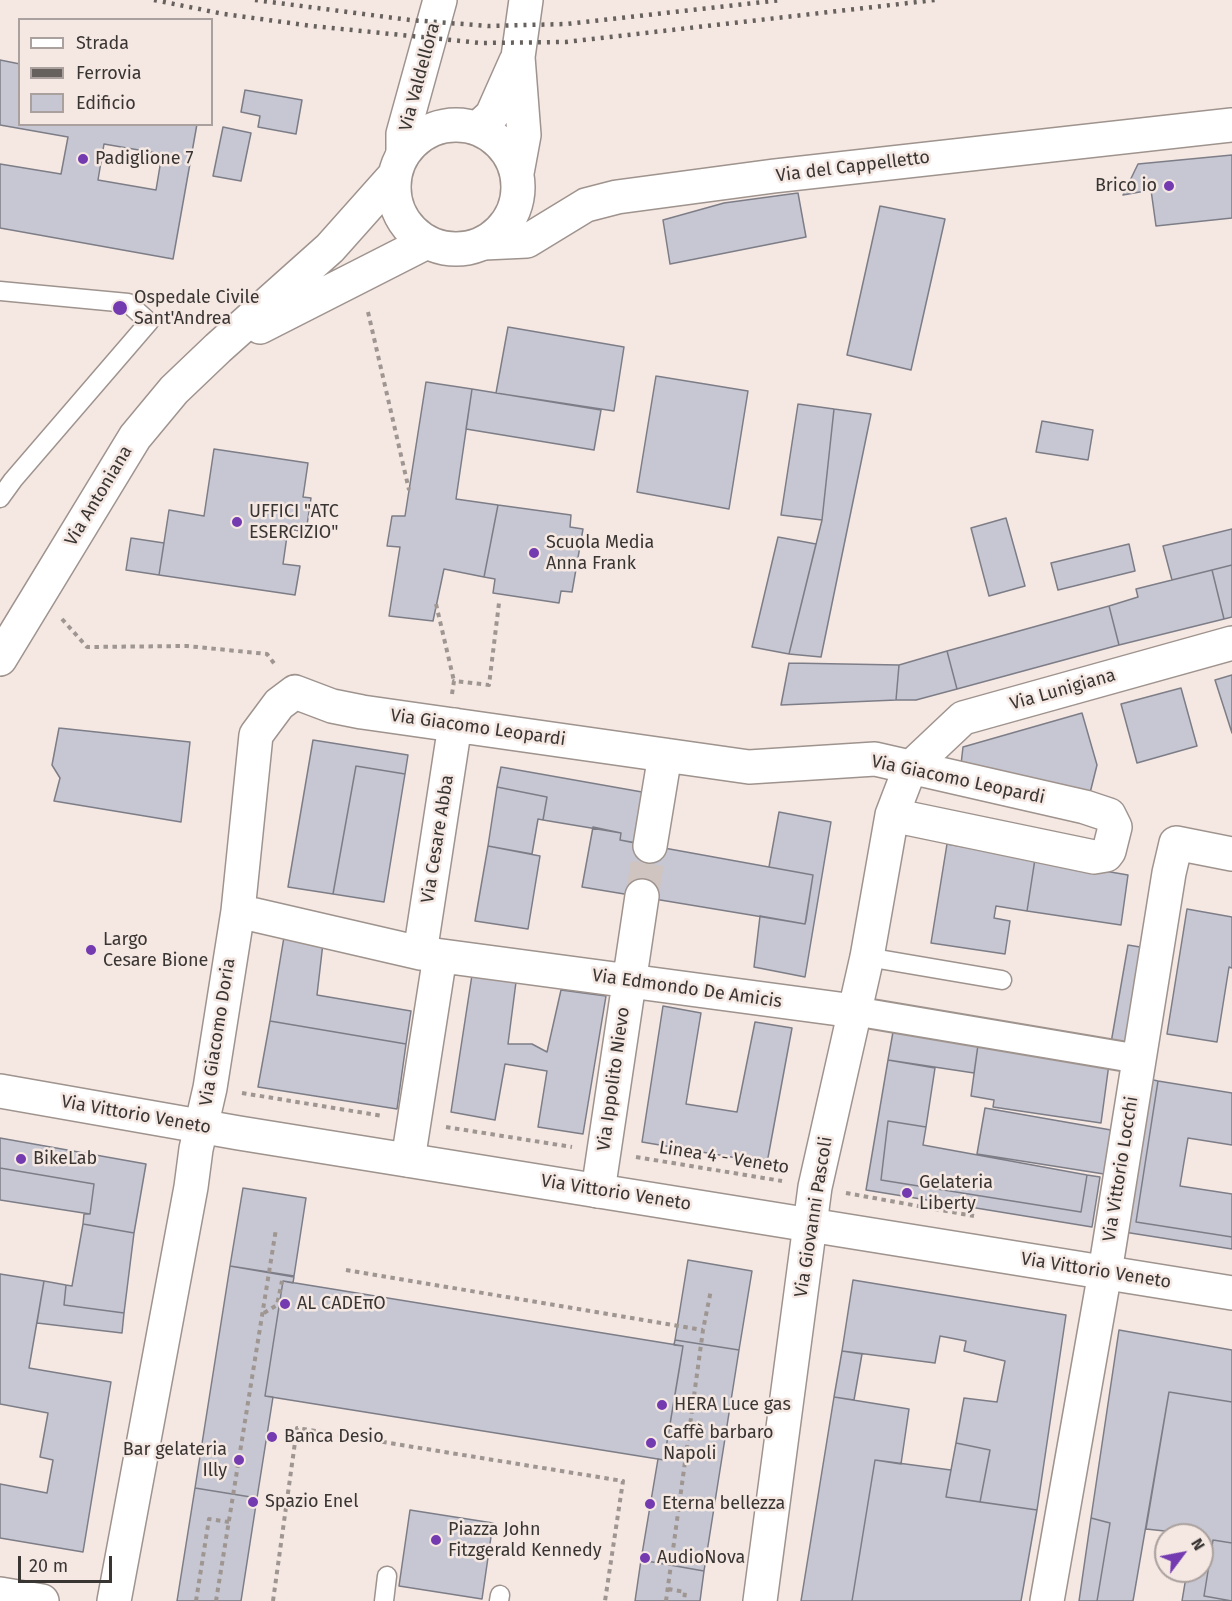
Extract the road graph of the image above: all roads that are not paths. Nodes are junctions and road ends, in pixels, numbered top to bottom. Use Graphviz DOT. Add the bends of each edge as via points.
graph roads {
  1 [pos="440,0"];
  2 [pos="526,0"];
  3 [pos="518,57"];
  4 [pos="1232,125"];
  5 [pos="478,128"];
  6 [pos="399,165"];
  7 [pos="517,173"];
  8 [pos="428,242"];
  9 [pos="484,243"];
  10 [pos="0,291"];
  11 [pos="218,348"];
  12 [pos="0,498"];
  13 [pos="1232,644"];
  14 [pos="0,659"];
  15 [pos="333,706"];
  16 [pos="452,725"];
  17 [pos="664,754"];
  18 [pos="910,768"];
  19 [pos="892,815"];
  20 [pos="650,846"];
  21 [pos="1232,854"];
  22 [pos="642,896"];
  23 [pos="238,911"];
  24 [pos="430,955"];
  25 [pos="867,957"];
  26 [pos="1002,980"];
  27 [pos="628,981"];
  28 [pos="854,1011"];
  29 [pos="1139,1059"];
  30 [pos="0,1091"];
  31 [pos="202,1126"];
  32 [pos="408,1160"];
  33 [pos="598,1191"];
  34 [pos="811,1224"];
  35 [pos="1105,1272"];
  36 [pos="1232,1293"];
  37 [pos="387,1576"];
  38 [pos="0,1594"];
  39 [pos="42,1601"];
  40 [pos="114,1601"];
  41 [pos="384,1601"];
  42 [pos="760,1601"];
  43 [pos="1047,1601"];
  1 -- 6 [label="street, Via Valdellora" via="403,134"];
  2 -- 3 [label="street"];
  3 -- 5 [label="street" via="492,116"];
  3 -- 7 [label="street" via="524,135"];
  4 -- 9 [label="street, Via del Cappelletto" via="774,176 606,199 586,205 527,241"];
  5 -- 6 [label="street" via="456,124 435,128 417,138"];
  5 -- 7 [label="street" via="509,153"];
  6 -- 8 [label="street" via="395,195 400,214"];
  6 -- 11 [label="street, Via Antoniana" via="330,248"];
  7 -- 9 [label="street" via="518,193 512,213 501,230"];
  8 -- 9 [label="street" via="446,248"];
  8 -- 11 [label="street, Via Antoniana"];
  10 -- 12 [label="lane" via="128,303 149,321"];
  11 -- 14 [label="street, Via Antoniana" via="174,390 135,437"];
  13 -- 18 [label="street, Via Lunigiana" via="963,718"];
  15 -- 16 [label="street, Via Giacomo Leopardi"];
  15 -- 23 [label="street, Via Giacomo Doria" via="295,692 279,704 256,735"];
  16 -- 17 [label="street, Via Giacomo Leopardi"];
  16 -- 24 [label="street, Via Cesare Abba"];
  17 -- 18 [label="street, Via Giacomo Leopardi" via="749,767 875,759"];
  17 -- 20 [label="street"];
  18 -- 19 [label="street, Via Giovanni Pascoli"];
  18 -- 19 [label="street, Via Giacomo Leopardi" via="1085,807 1109,816 1115,827 1112,844 1106,855 1094,857"];
  19 -- 25 [label="street, Via Giovanni Pascoli"];
  21 -- 29 [label="street, Via Vittorio Locchi" via="1176,843"];
  22 -- 27 [label="street, Via Ippolito Nievo"];
  23 -- 24 [label="street, Via Edmondo De Amicis"];
  23 -- 31 [label="street, Via Giacomo Doria"];
  24 -- 27 [label="street, Via Edmondo De Amicis"];
  24 -- 32 [label="street, Via Cesare Abba"];
  25 -- 26 [label="lane"];
  25 -- 28 [label="street, Via Giovanni Pascoli"];
  27 -- 28 [label="street, Via Edmondo De Amicis"];
  27 -- 33 [label="street, Via Ippolito Nievo"];
  28 -- 29 [label="street, Via Edmondo De Amicis"];
  28 -- 34 [label="street, Via Giovanni Pascoli" via="815,1187"];
  29 -- 35 [label="street, Via Vittorio Locchi"];
  30 -- 31 [label="street, Via Vittorio Veneto"];
  31 -- 32 [label="street, Via Vittorio Veneto"];
  31 -- 40 [label="street, Via Giacomo Doria"];
  32 -- 33 [label="street, Via Vittorio Veneto"];
  33 -- 34 [label="street, Via Vittorio Veneto"];
  34 -- 35 [label="street, Via Vittorio Veneto"];
  34 -- 42 [label="street, Via Giovanni Pascoli"];
  35 -- 36 [label="street, Via Vittorio Veneto"];
  35 -- 43 [label="street, Via Vittorio Locchi"];
  37 -- 41 [label="lane"];
  38 -- 39 [label="street"];
}
